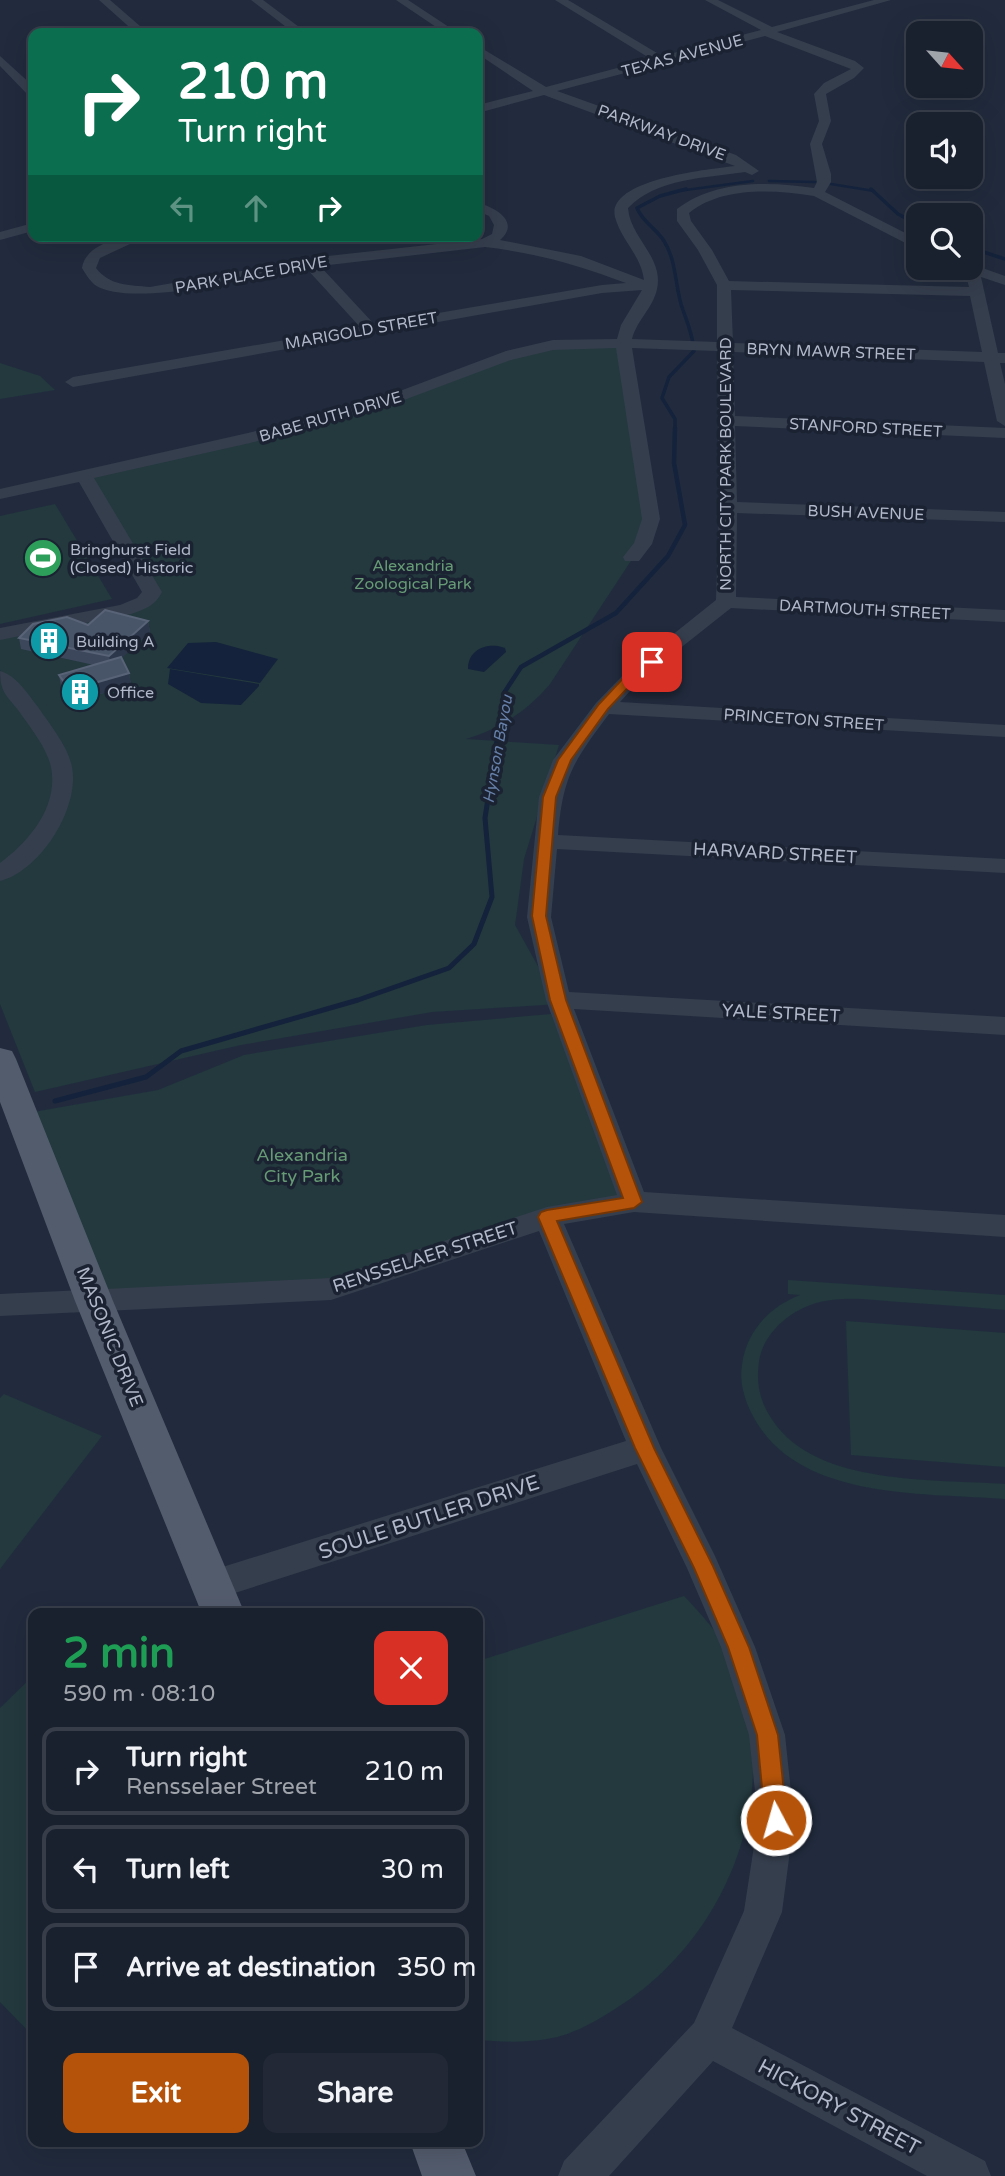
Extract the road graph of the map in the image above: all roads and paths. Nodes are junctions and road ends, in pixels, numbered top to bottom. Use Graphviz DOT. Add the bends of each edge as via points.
graph roads {
  1 [pos="104,0"];
  2 [pos="256,0"];
  3 [pos="401,0"];
  4 [pos="414,0"];
  5 [pos="560,0"];
  6 [pos="710,0"];
  7 [pos="855,0"];
  8 [pos="886,0"];
  9 [pos="868,5"];
  10 [pos="136,28"];
  11 [pos="294,28"];
  12 [pos="444,28"];
  13 [pos="457,28"];
  14 [pos="769,32"];
  15 [pos="483,45"];
  16 [pos="483,53"];
  17 [pos="0,59"];
  18 [pos="660,60"];
  19 [pos="28,88"];
  20 [pos="548,90"];
  21 [pos="483,108"];
  22 [pos="749,168"];
  23 [pos="766,189"];
  24 [pos="818,192"];
  25 [pos="483,207"];
  26 [pos="28,228"];
  27 [pos="500,232"];
  28 [pos="0,236"];
  29 [pos="906,239"];
  30 [pos="126,242"];
  31 [pos="485,243"];
  32 [pos="523,247"];
  33 [pos="310,264"];
  34 [pos="983,273"];
  35 [pos="974,280"];
  36 [pos="1005,281"];
  37 [pos="724,285"];
  38 [pos="650,288"];
  39 [pos="977,292"];
  40 [pos="369,328"];
  41 [pos="623,343"];
  42 [pos="657,346"];
  43 [pos="679,346"];
  44 [pos="718,347"];
  45 [pos="998,358"];
  46 [pos="73,382"];
  47 [pos="726,421"];
  48 [pos="1005,421"];
  49 [pos="1005,433"];
  50 [pos="84,476"];
  51 [pos="0,494"];
  52 [pos="728,507"];
  53 [pos="1005,517"];
  54 [pos="632,556"];
  55 [pos="726,602"];
  56 [pos="1005,616"];
  57 [pos="0,634"];
  58 [pos="0,677"];
  59 [pos="603,707"];
  60 [pos="1005,731"];
  61 [pos="544,841"];
  62 [pos="1005,866"];
  63 [pos="0,874"];
  64 [pos="558,1000"];
  65 [pos="1005,1026"];
  66 [pos="1,1065"];
  67 [pos="634,1202"];
  68 [pos="547,1217"];
  69 [pos="1005,1226"];
  70 [pos="94,1301"];
  71 [pos="0,1305"];
  72 [pos="645,1448"];
  73 [pos="218,1599"];
  74 [pos="708,2037"];
  75 [pos="438,2147"];
  76 [pos="449,2176"];
  77 [pos="579,2176"];
  78 [pos="970,2176"];
  1 -- 10 [label="street"];
  2 -- 11 [label="street"];
  3 -- 12 [label="street"];
  4 -- 13 [label="street"];
  5 -- 18 [label="street"];
  6 -- 14 [label="street"];
  7 -- 9 [label="street"];
  8 -- 9 [label="street, TEXAS AVENUE"];
  9 -- 14 [label="street, TEXAS AVENUE"];
  14 -- 18 [label="street, TEXAS AVENUE"];
  14 -- 24 [label="street" via="858,68 820,94 825,121 816,144 824,182"];
  15 -- 20 [label="street, PARKWAY DRIVE"];
  16 -- 20 [label="street, PARKWAY DRIVE" via="539,89"];
  17 -- 19 [label="street"];
  18 -- 20 [label="street, TEXAS AVENUE"];
  20 -- 21 [label="street, TEXAS AVENUE"];
  20 -- 22 [label="street, PARKWAY DRIVE"];
  22 -- 23 [label="street, PARKWAY DRIVE"];
  22 -- 38 [label="street" via="664,182 626,199 620,213 646,256"];
  23 -- 24 [label="street, NORTH CITY PARK BOULEVARD"];
  23 -- 37 [label="street, NORTH CITY PARK BOULEVARD" via="702,199 681,212"];
  24 -- 29 [label="street"];
  25 -- 27 [label="street" via="499,216"];
  26 -- 28 [label="street"];
  27 -- 31 [label="street"];
  27 -- 32 [label="street"];
  30 -- 33 [label="street, PARK PLACE DRIVE" via="95,255 90,262 99,281 119,289 150,291"];
  31 -- 32 [label="street, PARK PLACE DRIVE"];
  31 -- 33 [label="street, PARK PLACE DRIVE"];
  32 -- 38 [label="street, PARK PLACE DRIVE" via="576,259"];
  33 -- 40 [label="street"];
  34 -- 36 [label="street"];
  35 -- 39 [label="street"];
  37 -- 39 [label="street"];
  37 -- 44 [label="street, NORTH CITY PARK BOULEVARD"];
  38 -- 40 [label="street, MARIGOLD STREET" via="602,289"];
  38 -- 41 [label="street"];
  39 -- 45 [label="street"];
  40 -- 46 [label="street, MARIGOLD STREET"];
  41 -- 42 [label="street, BABE RUTH DRIVE"];
  41 -- 50 [label="street, BABE RUTH DRIVE" via="553,345 525,351 382,403"];
  41 -- 54 [label="street" via="651,519 643,544"];
  42 -- 43 [label="street, BRYN MAWR STREET"];
  43 -- 44 [label="street, BRYN MAWR STREET"];
  44 -- 45 [label="street, BRYN MAWR STREET"];
  44 -- 47 [label="street, NORTH CITY PARK BOULEVARD"];
  45 -- 48 [label="street"];
  47 -- 49 [label="street, STANFORD STREET"];
  47 -- 52 [label="street, NORTH CITY PARK BOULEVARD"];
  50 -- 51 [label="street, BABE RUTH DRIVE"];
  50 -- 57 [label="street" via="152,592 150,597 124,610"];
  52 -- 53 [label="street, BUSH AVENUE"];
  52 -- 55 [label="street, NORTH CITY PARK BOULEVARD"];
  55 -- 56 [label="street, DARTMOUTH STREET"];
  55 -- 59 [label="street, NORTH CITY PARK BOULEVARD" via="633,676"];
  58 -- 63 [label="street" via="20,695 63,770 60,806 46,830 22,858"];
  59 -- 60 [label="street, PRINCETON STREET"];
  59 -- 61 [label="street, NORTH CITY PARK BOULEVARD" via="564,760 550,797"];
  61 -- 62 [label="street, HARVARD STREET"];
  61 -- 64 [label="street, NORTH CITY PARK BOULEVARD" via="539,916"];
  64 -- 65 [label="street, YALE STREET"];
  64 -- 67 [label="street, NORTH CITY PARK BOULEVARD"];
  66 -- 70 [label="main road, MASONIC DRIVE"];
  67 -- 68 [label="street, RENSSELAER STREET"];
  67 -- 69 [label="street, RENSSELAER STREET"];
  68 -- 70 [label="street, RENSSELAER STREET" via="331,1289"];
  68 -- 72 [label="street"];
  70 -- 71 [label="street"];
  70 -- 73 [label="main road, MASONIC DRIVE"];
  72 -- 73 [label="street, SOULE BUTLER DRIVE"];
  72 -- 74 [label="street" via="738,1647 767,1735 776,1820 763,1912"];
  74 -- 77 [label="street"];
  74 -- 78 [label="street, HICKORY STREET"];
  75 -- 76 [label="main road"];
}
